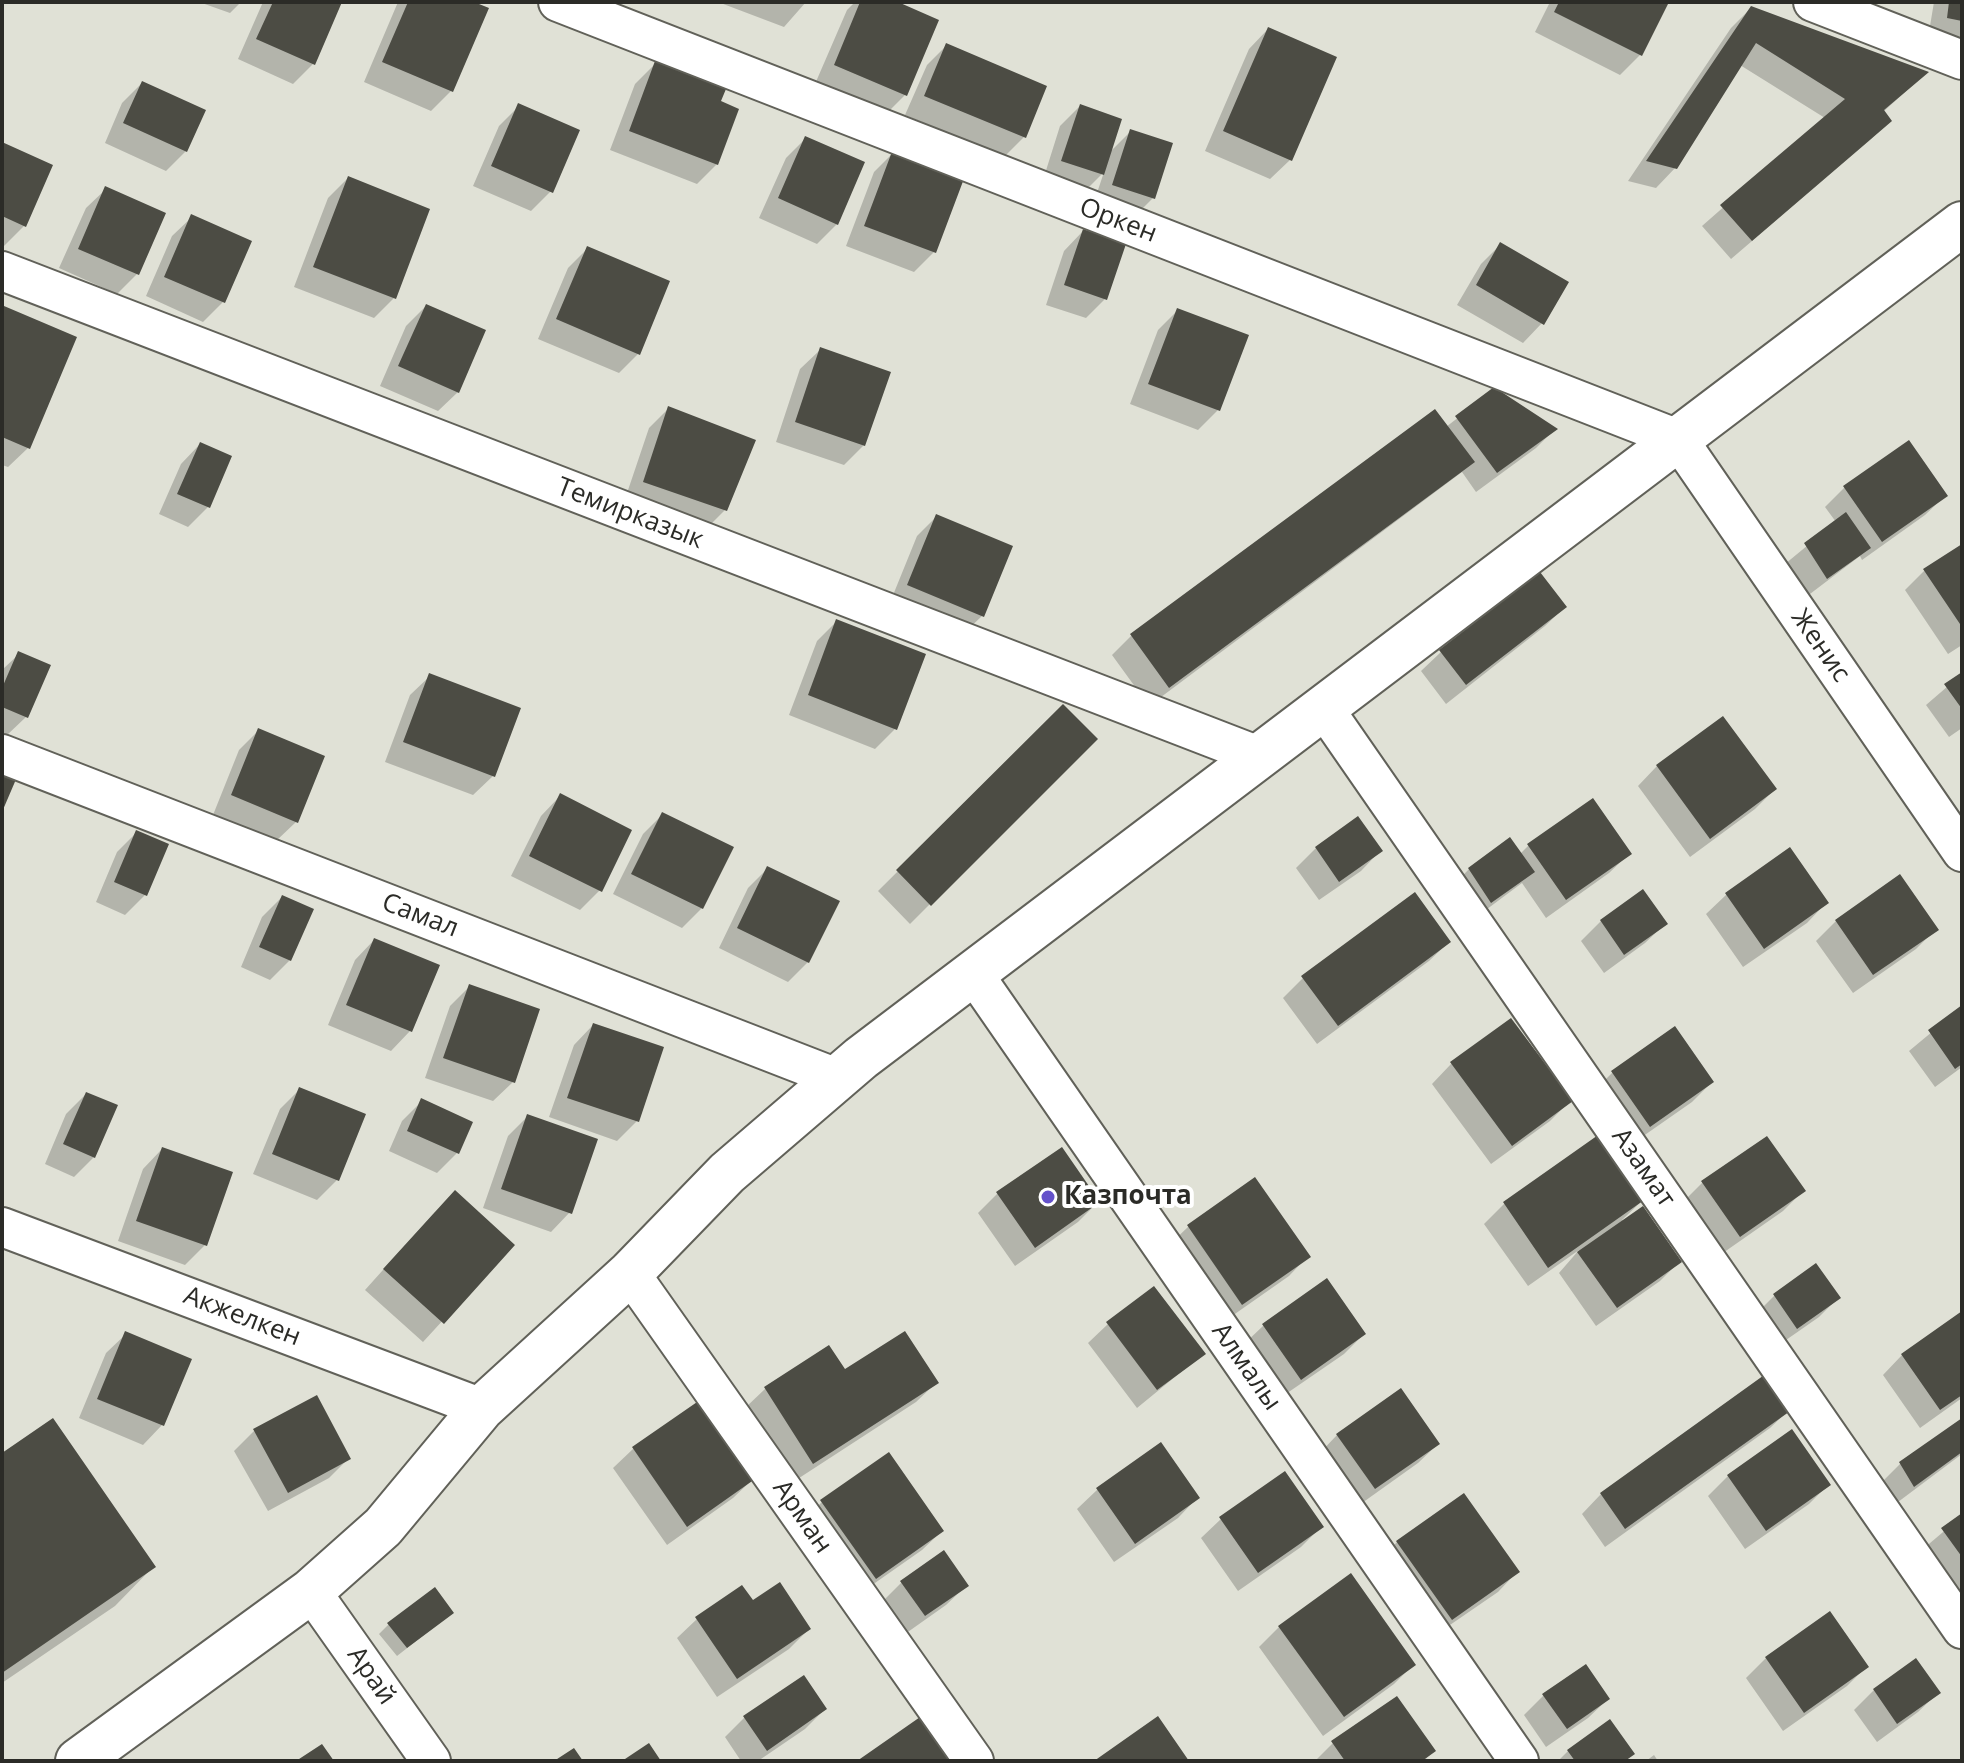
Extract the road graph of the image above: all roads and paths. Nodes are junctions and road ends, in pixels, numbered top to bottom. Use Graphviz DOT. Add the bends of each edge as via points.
graph roads {
  1 [pos="558,2"];
  2 [pos="1813,2"];
  3 [pos="1962,60"];
  4 [pos="1962,224"];
  5 [pos="2,271"];
  6 [pos="1678,439"];
  7 [pos="1323,707"];
  8 [pos="2,754"];
  9 [pos="1259,756"];
  10 [pos="1962,852"];
  11 [pos="973,973"];
  12 [pos="837,1078"];
  13 [pos="2,1227"];
  14 [pos="630,1273"];
  15 [pos="482,1408"];
  16 [pos="311,1591"];
  17 [pos="1962,1629"];
  18 [pos="78,1761"];
  19 [pos="431,1761"];
  20 [pos="974,1761"];
  21 [pos="1519,1761"];
  1 -- 6 [label="street, Оркен"];
  2 -- 3 [label="street"];
  4 -- 6 [label="street"];
  5 -- 9 [label="street, Темирказык"];
  6 -- 7 [label="street"];
  6 -- 10 [label="street, Женис"];
  7 -- 9 [label="street"];
  7 -- 17 [label="street, Азамат"];
  8 -- 12 [label="street, Самал"];
  9 -- 11 [label="street"];
  11 -- 12 [label="street"];
  11 -- 21 [label="street, Алмалы"];
  12 -- 14 [label="street" via="727,1173"];
  13 -- 15 [label="street, Акжелкен"];
  14 -- 15 [label="street"];
  14 -- 20 [label="street, Арман"];
  15 -- 16 [label="street" via="383,1527"];
  16 -- 18 [label="street"];
  16 -- 19 [label="street, Арай"];
}
